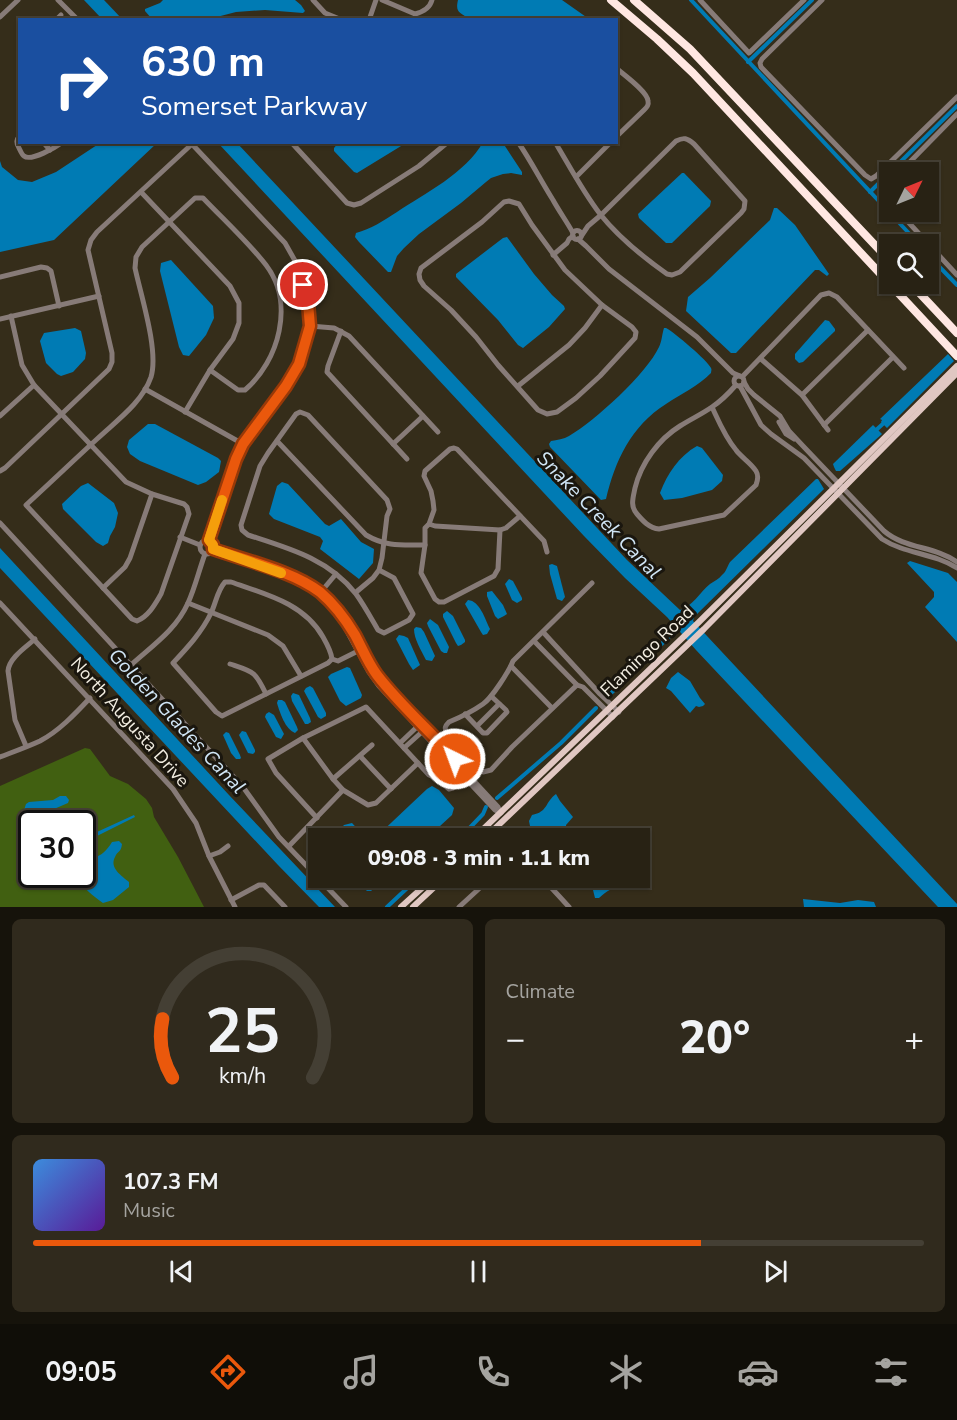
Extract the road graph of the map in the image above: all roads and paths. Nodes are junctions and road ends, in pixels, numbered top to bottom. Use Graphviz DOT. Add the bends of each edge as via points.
graph roads {
  1 [pos="18,0"];
  2 [pos="58,0"];
  3 [pos="313,0"];
  4 [pos="376,0"];
  5 [pos="382,0"];
  6 [pos="432,0"];
  7 [pos="611,0"];
  8 [pos="634,0"];
  9 [pos="700,0"];
  10 [pos="804,0"];
  11 [pos="822,0"];
  12 [pos="0,17"];
  13 [pos="74,18"];
  14 [pos="337,18"];
  15 [pos="370,18"];
  16 [pos="618,70"];
  17 [pos="957,97"];
  18 [pos="957,114"];
  19 [pos="618,136"];
  20 [pos="18,138"];
  21 [pos="45,144"];
  22 [pos="60,144"];
  23 [pos="190,144"];
  24 [pos="192,144"];
  25 [pos="295,144"];
  26 [pos="446,144"];
  27 [pos="519,144"];
  28 [pos="556,144"];
  29 [pos="609,144"];
  30 [pos="50,150"];
  31 [pos="910,162"];
  32 [pos="576,177"];
  33 [pos="141,192"];
  34 [pos="601,215"];
  35 [pos="170,221"];
  36 [pos="908,222"];
  37 [pos="577,235"];
  38 [pos="879,249"];
  39 [pos="553,255"];
  40 [pos="957,275"];
  41 [pos="0,277"];
  42 [pos="921,294"];
  43 [pos="99,296"];
  44 [pos="602,305"];
  45 [pos="59,306"];
  46 [pos="11,316"];
  47 [pos="0,319"];
  48 [pos="310,326"];
  49 [pos="954,329"];
  50 [pos="868,330"];
  51 [pos="341,332"];
  52 [pos="957,356"];
  53 [pos="893,357"];
  54 [pos="761,359"];
  55 [pos="957,366"];
  56 [pos="904,368"];
  57 [pos="210,370"];
  58 [pos="957,373"];
  59 [pos="739,381"];
  60 [pos="34,385"];
  61 [pos="518,386"];
  62 [pos="145,389"];
  63 [pos="802,394"];
  64 [pos="712,407"];
  65 [pos="185,411"];
  66 [pos="775,413"];
  67 [pos="62,414"];
  68 [pos="0,416"];
  69 [pos="423,416"];
  70 [pos="438,432"];
  71 [pos="277,441"];
  72 [pos="243,444"];
  73 [pos="393,444"];
  74 [pos="90,445"];
  75 [pos="802,446"];
  76 [pos="407,459"];
  77 [pos="0,471"];
  78 [pos="841,485"];
  79 [pos="836,491"];
  80 [pos="152,494"];
  81 [pos="520,516"];
  82 [pos="0,523"];
  83 [pos="429,524"];
  84 [pos="500,530"];
  85 [pos="180,537"];
  86 [pos="209,540"];
  87 [pos="384,543"];
  88 [pos="200,545"];
  89 [pos="425,545"];
  90 [pos="213,549"];
  91 [pos="547,552"];
  92 [pos="205,554"];
  93 [pos="940,556"];
  94 [pos="957,562"];
  95 [pos="957,568"];
  96 [pos="379,570"];
  97 [pos="336,574"];
  98 [pos="592,583"];
  99 [pos="103,588"];
  100 [pos="320,593"];
  101 [pos="355,593"];
  102 [pos="188,603"];
  103 [pos="1,606"];
  104 [pos="211,613"];
  105 [pos="543,632"];
  106 [pos="35,639"];
  107 [pos="534,641"];
  108 [pos="356,652"];
  109 [pos="332,659"];
  110 [pos="230,664"];
  111 [pos="511,666"];
  112 [pos="132,667"];
  113 [pos="301,676"];
  114 [pos="577,685"];
  115 [pos="266,694"];
  116 [pos="491,696"];
  117 [pos="90,698"];
  118 [pos="499,704"];
  119 [pos="552,708"];
  120 [pos="610,709"];
  121 [pos="465,714"];
  122 [pos="616,714"];
  123 [pos="419,725"];
  124 [pos="477,726"];
  125 [pos="424,730"];
  126 [pos="303,738"];
  127 [pos="372,745"];
  128 [pos="26,746"];
  129 [pos="402,746"];
  130 [pos="360,756"];
  131 [pos="0,757"];
  132 [pos="418,763"];
  133 [pos="333,779"];
  134 [pos="459,782"];
  135 [pos="391,789"];
  136 [pos="343,790"];
  137 [pos="501,813"];
  138 [pos="317,818"];
  139 [pos="507,818"];
  140 [pos="485,828"];
  141 [pos="496,828"];
  142 [pos="228,846"];
  143 [pos="289,846"];
  144 [pos="209,856"];
  145 [pos="422,888"];
  146 [pos="433,888"];
  147 [pos="231,900"];
  148 [pos="235,907"];
  149 [pos="285,907"];
  150 [pos="346,907"];
  151 [pos="401,907"];
  152 [pos="413,907"];
  153 [pos="459,907"];
  154 [pos="569,907"];
  1 -- 12 [label="street"];
  2 -- 13 [label="street"];
  3 -- 14 [label="street" via="325,13"];
  4 -- 15 [label="street"];
  5 -- 6 [label="street" via="415,14 429,7"];
  7 -- 52 [label="highway" via="693,73"];
  8 -- 38 [label="highway" via="690,50"];
  9 -- 10 [label="street" via="749,52"];
  11 -- 17 [label="street" via="760,63 864,175 871,179 876,176"];
  16 -- 19 [label="street" via="646,94 648,101"];
  18 -- 31 [label="street"];
  20 -- 30 [label="street" via="17,145 26,158"];
  21 -- 30 [label="street"];
  22 -- 30 [label="street"];
  23 -- 33 [label="street"];
  24 -- 48 [label="street" via="285,243 298,266"];
  25 -- 26 [label="street" via="347,203 354,205 419,166"];
  27 -- 37 [label="street"];
  28 -- 32 [label="street"];
  29 -- 32 [label="street"];
  32 -- 34 [label="street"];
  33 -- 35 [label="street"];
  33 -- 43 [label="street" via="92,240 88,250"];
  34 -- 34 [label="street" via="676,141 684,138 694,144 745,204 741,213 676,274 667,274 639,254"];
  34 -- 37 [label="street"];
  35 -- 57 [label="street" via="230,285 239,303 239,323 233,339"];
  35 -- 57 [label="street" via="195,198 203,198 267,267 280,299 280,331 275,346 251,385 238,390"];
  35 -- 62 [label="street" via="136,257 135,268 152,339 151,376"];
  36 -- 40 [label="street"];
  37 -- 39 [label="street"];
  37 -- 59 [label="street" via="609,269 698,338"];
  39 -- 44 [label="street"];
  39 -- 61 [label="street" via="519,204 504,202 418,274 424,286 451,310"];
  41 -- 45 [label="street" via="47,268"];
  42 -- 49 [label="highway"];
  43 -- 45 [label="street"];
  43 -- 67 [label="street" via="112,353 111,366"];
  44 -- 61 [label="street" via="569,345"];
  44 -- 61 [label="street" via="636,332 630,344 592,384 557,412 547,414 538,410"];
  45 -- 46 [label="street"];
  46 -- 47 [label="street"];
  46 -- 60 [label="street" via="22,365"];
  48 -- 51 [label="street"];
  48 -- 72 [label="street" via="299,364"];
  50 -- 53 [label="street"];
  50 -- 54 [label="street" via="837,297 821,295"];
  50 -- 63 [label="street"];
  51 -- 69 [label="street"];
  51 -- 73 [label="street" via="327,372"];
  53 -- 56 [label="street"];
  53 -- 63 [label="street" via="826,427"];
  54 -- 59 [label="street"];
  54 -- 63 [label="street"];
  55 -- 78 [label="main road"];
  57 -- 65 [label="street"];
  58 -- 78 [label="main road"];
  59 -- 64 [label="street"];
  59 -- 66 [label="street"];
  59 -- 79 [label="street" via="761,425 804,458"];
  60 -- 67 [label="street"];
  60 -- 68 [label="street"];
  62 -- 65 [label="street"];
  62 -- 74 [label="street"];
  64 -- 64 [label="street" via="727,438 754,468 756,485 724,515 659,529 648,526 632,504 644,465 663,439"];
  65 -- 72 [label="street"];
  66 -- 75 [label="street"];
  66 -- 75 [label="street" via="786,434"];
  67 -- 74 [label="street"];
  67 -- 77 [label="street"];
  69 -- 70 [label="street"];
  69 -- 73 [label="street"];
  71 -- 87 [label="street" via="366,535"];
  71 -- 87 [label="street" via="296,414 308,415 389,503"];
  71 -- 97 [label="street" via="260,466 242,530 296,550"];
  72 -- 86 [label="street"];
  73 -- 76 [label="street"];
  74 -- 80 [label="street" via="126,482"];
  74 -- 99 [label="street" via="26,505"];
  75 -- 78 [label="street"];
  78 -- 79 [label="main road, Flamingo Road"];
  78 -- 93 [label="street" via="889,536"];
  79 -- 93 [label="street" via="888,543"];
  79 -- 120 [label="main road, Flamingo Road"];
  79 -- 122 [label="main road, Flamingo Road"];
  80 -- 85 [label="street" via="188,507"];
  80 -- 99 [label="street" via="130,558"];
  81 -- 83 [label="street" via="454,448 425,471 434,510"];
  81 -- 84 [label="street"];
  81 -- 91 [label="street" via="544,542"];
  82 -- 112 [label="street"];
  83 -- 84 [label="street"];
  83 -- 89 [label="street" via="425,528"];
  84 -- 89 [label="street" via="497,573 444,602 435,599 421,573"];
  85 -- 88 [label="street"];
  85 -- 99 [label="street" via="161,594 144,618 132,619"];
  86 -- 88 [label="street"];
  86 -- 90 [label="street"];
  87 -- 89 [label="street"];
  87 -- 96 [label="street"];
  88 -- 92 [label="street"];
  90 -- 92 [label="street"];
  90 -- 100 [label="street" via="270,568"];
  92 -- 102 [label="street"];
  93 -- 94 [label="street"];
  93 -- 95 [label="street"];
  96 -- 101 [label="street"];
  96 -- 101 [label="street" via="394,578 412,610 409,620 381,632"];
  97 -- 100 [label="street"];
  97 -- 101 [label="street"];
  98 -- 105 [label="street"];
  100 -- 123 [label="street" via="340,613 376,673"];
  102 -- 104 [label="street"];
  102 -- 112 [label="street" via="178,619"];
  103 -- 106 [label="street, North Augusta Drive"];
  104 -- 109 [label="street" via="225,582 281,599 317,626"];
  104 -- 113 [label="street" via="268,635 283,646"];
  104 -- 115 [label="street" via="195,640 173,663 222,716"];
  105 -- 107 [label="street"];
  105 -- 120 [label="street"];
  106 -- 117 [label="street, North Augusta Drive"];
  106 -- 128 [label="street" via="8,666 15,720"];
  107 -- 111 [label="street"];
  107 -- 114 [label="street"];
  108 -- 109 [label="street" via="338,661"];
  109 -- 113 [label="street"];
  110 -- 115 [label="street" via="252,671"];
  111 -- 116 [label="street"];
  111 -- 119 [label="street"];
  112 -- 143 [label="street" via="243,787"];
  113 -- 115 [label="street"];
  114 -- 119 [label="street"];
  114 -- 120 [label="street"];
  116 -- 118 [label="street"];
  116 -- 121 [label="street"];
  117 -- 128 [label="street" via="56,731"];
  117 -- 144 [label="street, North Augusta Drive" via="173,789 195,823"];
  118 -- 124 [label="street"];
  118 -- 124 [label="street" via="506,714 485,734"];
  119 -- 121 [label="street" via="486,772 445,729 449,722"];
  120 -- 122 [label="street"];
  120 -- 137 [label="main road, Flamingo Road"];
  121 -- 124 [label="street"];
  122 -- 139 [label="main road, Flamingo Road"];
  123 -- 125 [label="street"];
  123 -- 129 [label="street"];
  125 -- 129 [label="street"];
  125 -- 137 [label="street"];
  126 -- 129 [label="street" via="366,707"];
  126 -- 133 [label="street"];
  126 -- 138 [label="street" via="268,759"];
  127 -- 130 [label="street"];
  128 -- 131 [label="street"];
  129 -- 132 [label="street"];
  130 -- 133 [label="street"];
  130 -- 135 [label="street"];
  132 -- 134 [label="street" via="449,789"];
  132 -- 135 [label="street"];
  133 -- 136 [label="street"];
  135 -- 136 [label="street" via="372,805"];
  136 -- 138 [label="street"];
  137 -- 139 [label="street"];
  137 -- 140 [label="main road, Flamingo Road"];
  138 -- 143 [label="street"];
  139 -- 141 [label="main road, Flamingo Road"];
  142 -- 144 [label="street"];
  143 -- 150 [label="street"];
  144 -- 147 [label="street, North Augusta Drive"];
  145 -- 151 [label="main road"];
  146 -- 152 [label="main road"];
  147 -- 148 [label="street, North Augusta Drive"];
  147 -- 149 [label="street" via="264,885"];
  153 -- 154 [label="street" via="489,882 531,878 547,883"];
}
